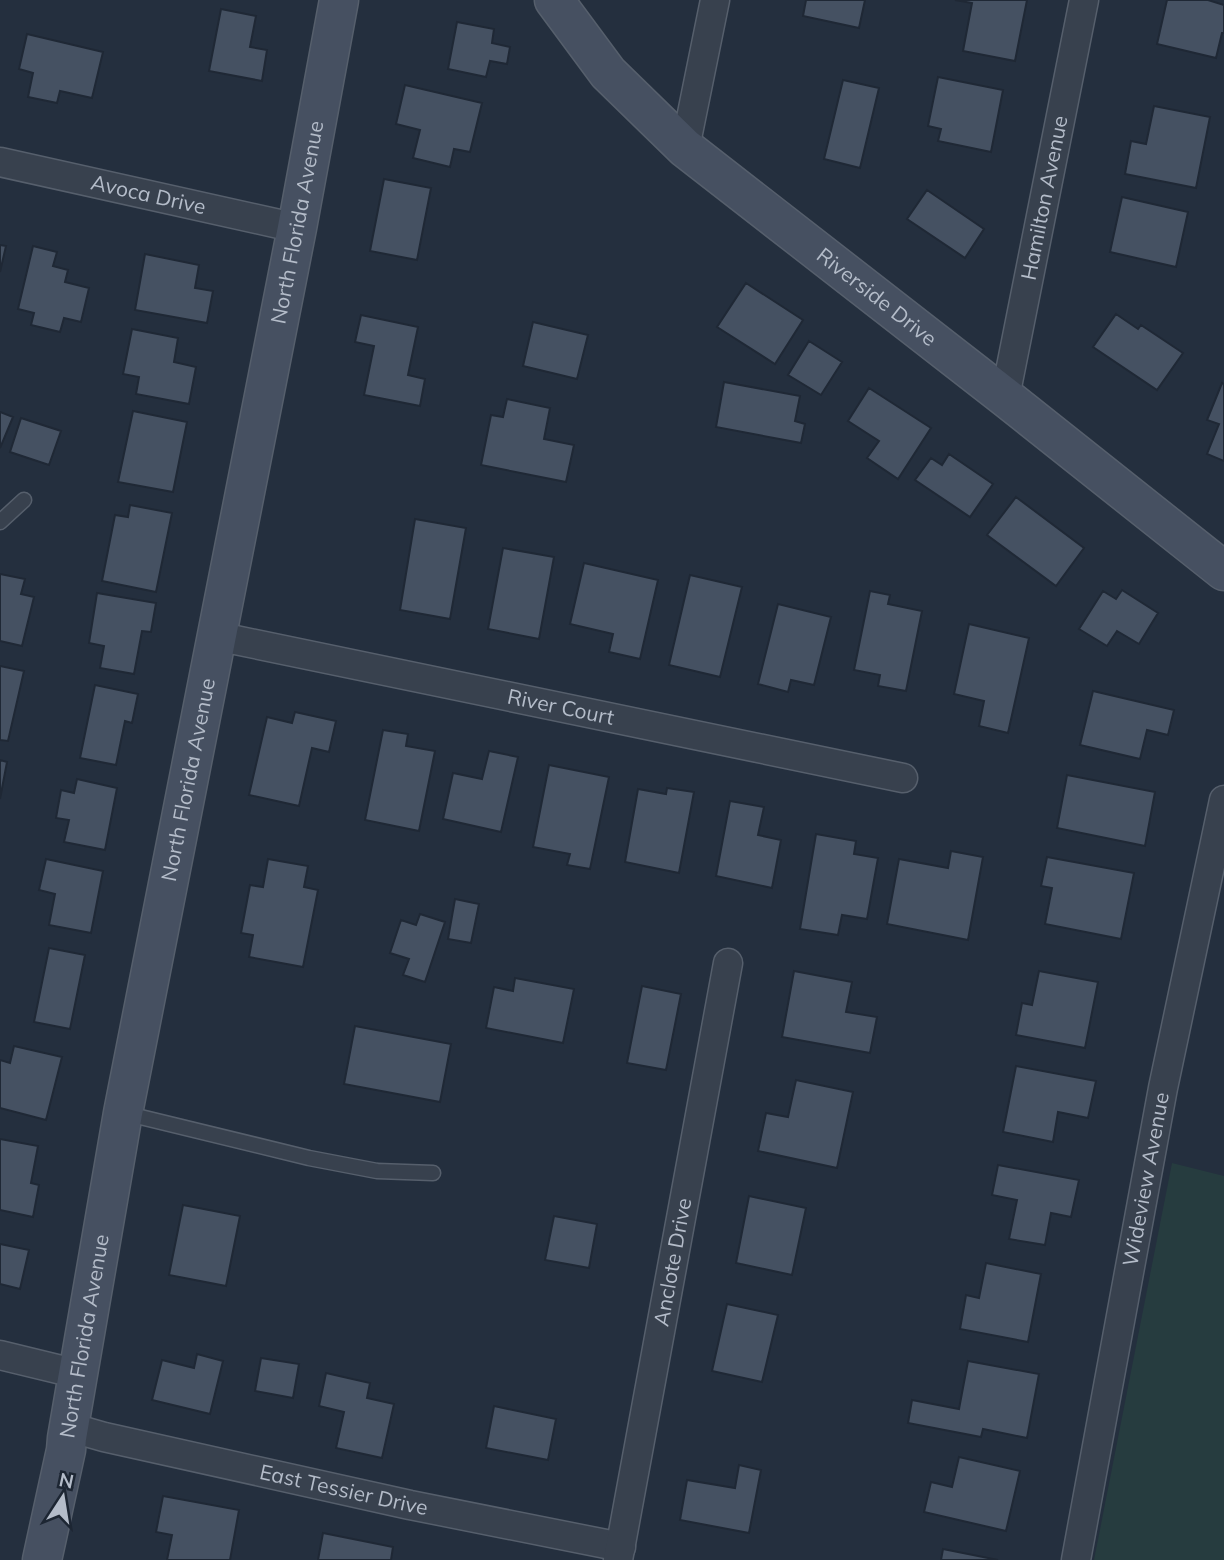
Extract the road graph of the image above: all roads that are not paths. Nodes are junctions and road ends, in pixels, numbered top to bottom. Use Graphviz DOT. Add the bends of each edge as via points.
graph roads {
  1 [pos="339,0"];
  2 [pos="554,0"];
  3 [pos="715,0"];
  4 [pos="1084,0"];
  5 [pos="685,148"];
  6 [pos="0,162"];
  7 [pos="297,228"];
  8 [pos="1005,397"];
  9 [pos="24,500"];
  10 [pos="0,522"];
  11 [pos="1224,571"];
  12 [pos="216,636"];
  13 [pos="904,778"];
  14 [pos="1224,800"];
  15 [pos="728,963"];
  16 [pos="123,1113"];
  17 [pos="433,1173"];
  18 [pos="0,1355"];
  19 [pos="78,1374"];
  20 [pos="69,1427"];
  21 [pos="619,1553"];
  22 [pos="41,1560"];
  23 [pos="1076,1560"];
  1 -- 7 [label="street, North Florida Avenue"];
  2 -- 5 [label="street, Riverside Drive" via="608,73"];
  3 -- 5 [label="street"];
  4 -- 8 [label="street, Hamilton Avenue"];
  5 -- 8 [label="street, Riverside Drive"];
  6 -- 7 [label="street, Avoca Drive"];
  7 -- 12 [label="street, North Florida Avenue"];
  8 -- 11 [label="street, Riverside Drive"];
  9 -- 10 [label="lane"];
  12 -- 13 [label="street, River Court"];
  12 -- 16 [label="street, North Florida Avenue"];
  14 -- 23 [label="street, Wideview Avenue" via="1163,1088"];
  15 -- 21 [label="street, Anclote Drive"];
  16 -- 17 [label="lane" via="377,1171"];
  16 -- 19 [label="street, North Florida Avenue"];
  18 -- 19 [label="street"];
  19 -- 20 [label="street, North Florida Avenue"];
  20 -- 21 [label="street, East Tessier Drive"];
  20 -- 22 [label="street, North Florida Avenue"];
}
